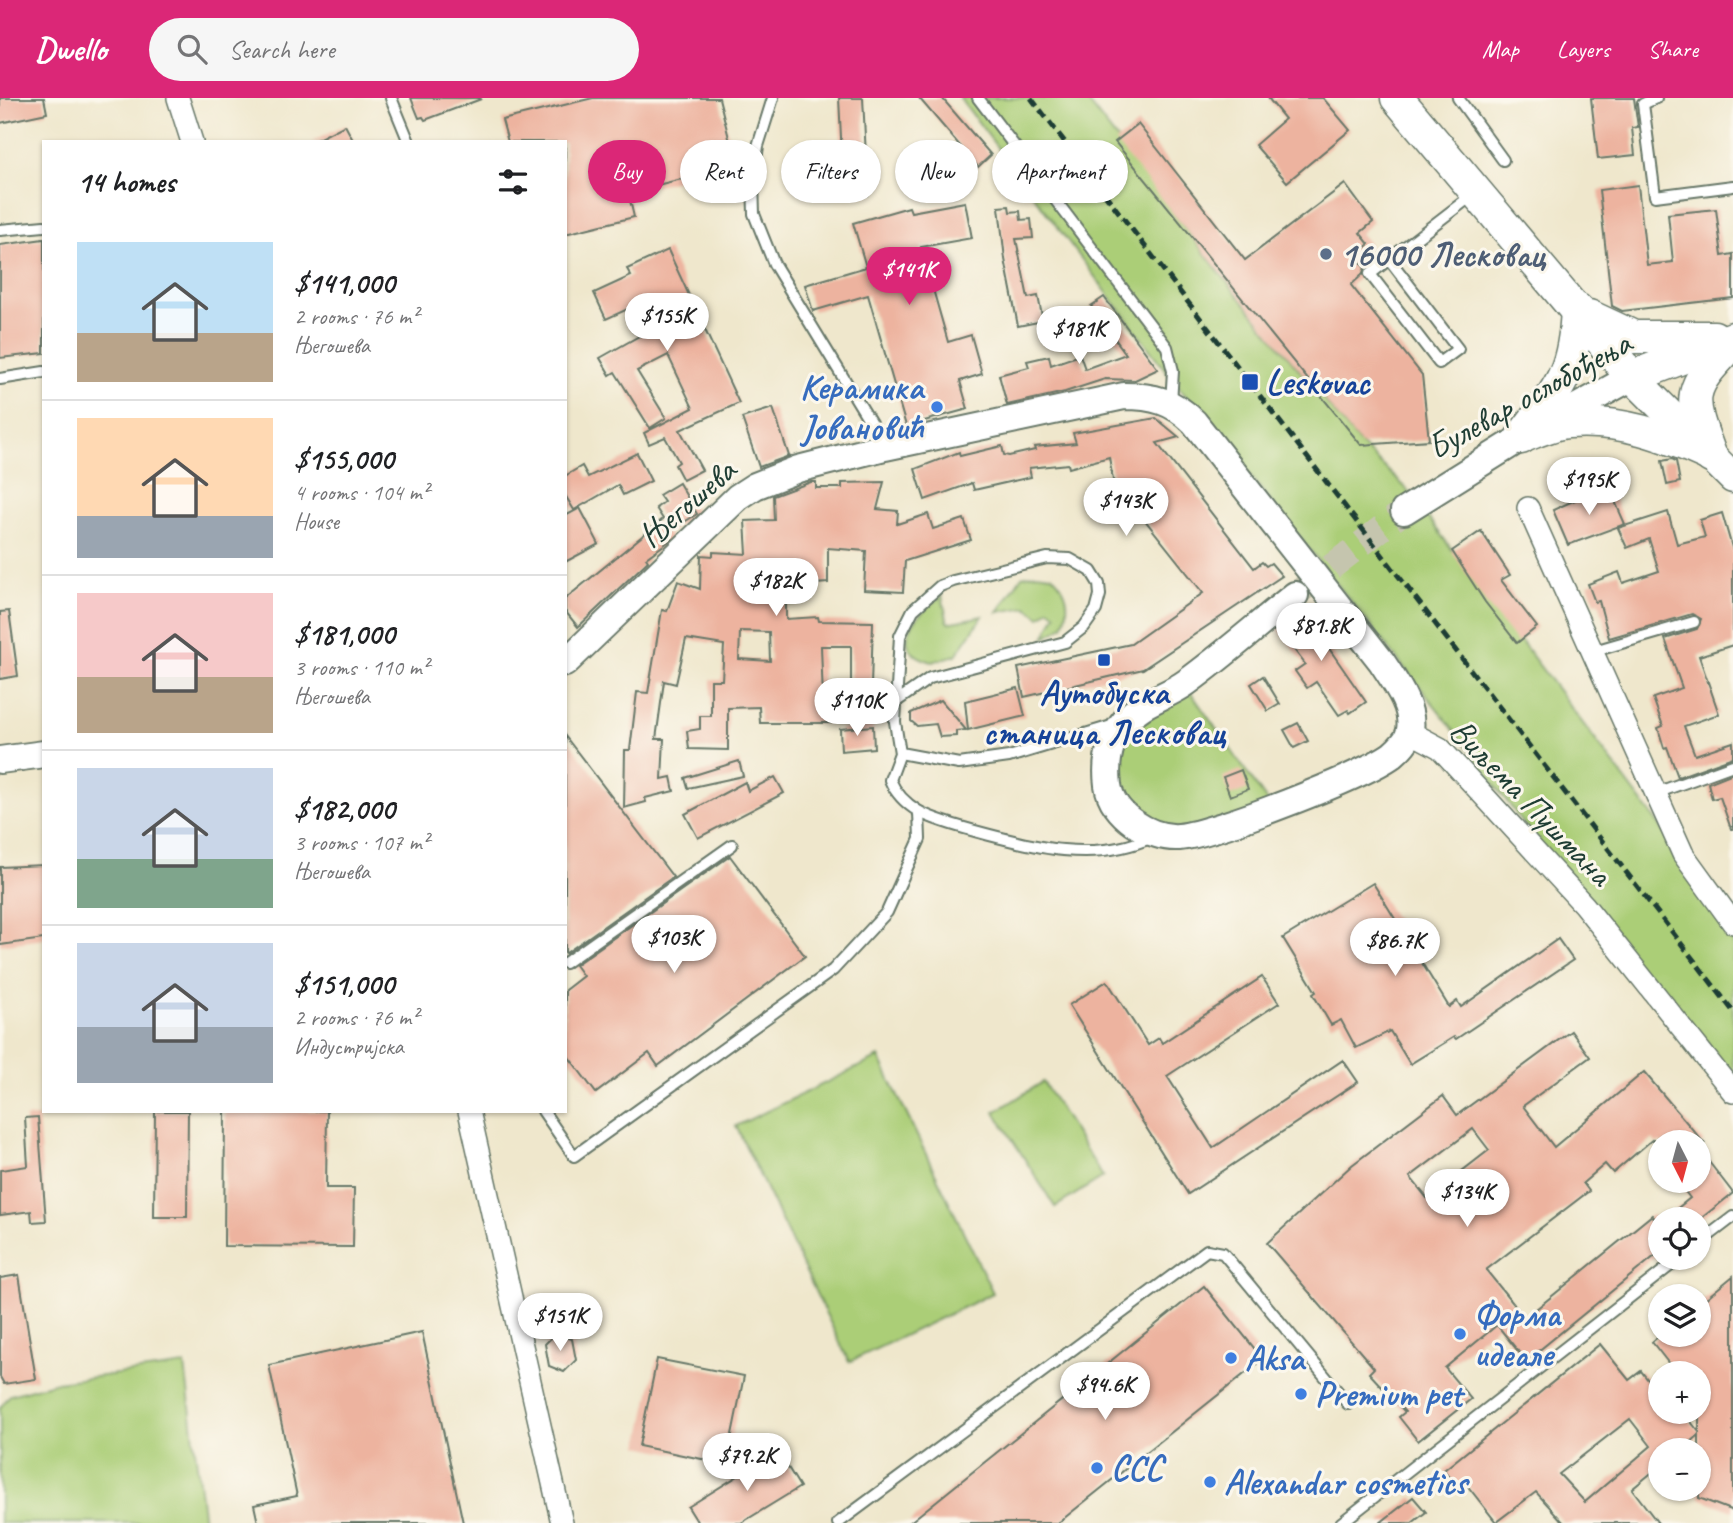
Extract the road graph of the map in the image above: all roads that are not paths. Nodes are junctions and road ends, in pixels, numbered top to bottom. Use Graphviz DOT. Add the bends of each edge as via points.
graph roads {
  1 [pos="177,98"];
  2 [pos="391,98"];
  3 [pos="773,98"];
  4 [pos="978,98"];
  5 [pos="1397,98"];
  6 [pos="1458,98"];
  7 [pos="1656,98"];
  8 [pos="191,140"];
  9 [pos="408,140"];
  10 [pos="1503,160"];
  11 [pos="1733,186"];
  12 [pos="1476,191"];
  13 [pos="42,226"];
  14 [pos="0,230"];
  15 [pos="1389,259"];
  16 [pos="1577,309"];
  17 [pos="1733,339"];
  18 [pos="42,372"];
  19 [pos="1632,377"];
  20 [pos="0,379"];
  21 [pos="1171,403"];
  22 [pos="1521,438"];
  23 [pos="885,447"];
  24 [pos="1722,467"];
  25 [pos="1528,508"];
  26 [pos="1404,511"];
  27 [pos="1295,595"];
  28 [pos="1694,622"];
  29 [pos="1594,651"];
  30 [pos="567,661"];
  31 [pos="897,701"];
  32 [pos="1124,723"];
  33 [pos="1410,732"];
  34 [pos="900,753"];
  35 [pos="42,754"];
  36 [pos="0,760"];
  37 [pos="1733,765"];
  38 [pos="1656,793"];
  39 [pos="919,812"];
  40 [pos="1157,835"];
  41 [pos="732,845"];
  42 [pos="1733,923"];
  43 [pos="567,962"];
  44 [pos="1733,1092"];
  45 [pos="469,1113"];
  46 [pos="544,1113"];
  47 [pos="1733,1217"];
  48 [pos="1711,1234"];
  49 [pos="1665,1270"];
  50 [pos="1348,1404"];
  51 [pos="562,1523"];
  52 [pos="838,1523"];
  53 [pos="1341,1523"];
  1 -- 8 [label="street"];
  2 -- 9 [label="lane"];
  3 -- 23 [label="lane" via="758,146 754,214 774,264"];
  4 -- 21 [label="lane" via="1167,347 1173,371"];
  5 -- 12 [label="main road"];
  6 -- 10 [label="lane"];
  7 -- 11 [label="lane" via="1643,104 1655,196"];
  12 -- 15 [label="lane"];
  12 -- 16 [label="main road"];
  13 -- 14 [label="lane"];
  15 -- 15 [label="lane" via="1458,348 1439,363 1370,274"];
  16 -- 17 [label="main road" via="1634,337"];
  16 -- 19 [label="main road"];
  16 -- 22 [label="main road" via="1574,355 1568,371"];
  17 -- 19 [label="main road, Булевар ослобођења"];
  17 -- 24 [label="main road" via="1695,390 1694,412"];
  18 -- 20 [label="lane"];
  19 -- 22 [label="street, Булевар ослобођења"];
  19 -- 24 [label="main road"];
  21 -- 23 [label="street, Његошева" via="1124,396"];
  21 -- 33 [label="street" via="1194,422 1382,662 1400,691"];
  22 -- 24 [label="main road" via="1566,423 1627,426 1652,431"];
  22 -- 26 [label="street, Булевар ослобођења"];
  23 -- 30 [label="street, Његошева" via="774,477 738,497"];
  25 -- 29 [label="street"];
  27 -- 32 [label="street" via="1185,684 1139,707"];
  28 -- 29 [label="lane"];
  29 -- 38 [label="street"];
  31 -- 31 [label="lane" via="930,678 1065,642 1096,610 1099,584 1082,564 1046,558 940,586 904,623 898,649"];
  31 -- 34 [label="lane"];
  32 -- 34 [label="lane" via="1009,757 959,764"];
  32 -- 40 [label="street" via="1110,744 1109,791 1114,806"];
  33 -- 40 [label="street, Виљема Пушмана" via="1391,755 1341,780 1211,829 1179,837"];
  33 -- 44 [label="street, Виљема Пушмана" via="1440,748 1584,905"];
  34 -- 39 [label="lane" via="890,780 895,794"];
  35 -- 36 [label="street"];
  37 -- 38 [label="lane"];
  38 -- 42 [label="street" via="1683,854"];
  39 -- 40 [label="lane" via="1061,850 1108,850"];
  39 -- 46 [label="lane" via="920,839 887,912 833,971 574,1156"];
  41 -- 43 [label="lane"];
  45 -- 51 [label="street"];
  47 -- 48 [label="lane"];
  49 -- 53 [label="lane"];
  50 -- 52 [label="lane" via="1223,1253 1207,1250"];
}
